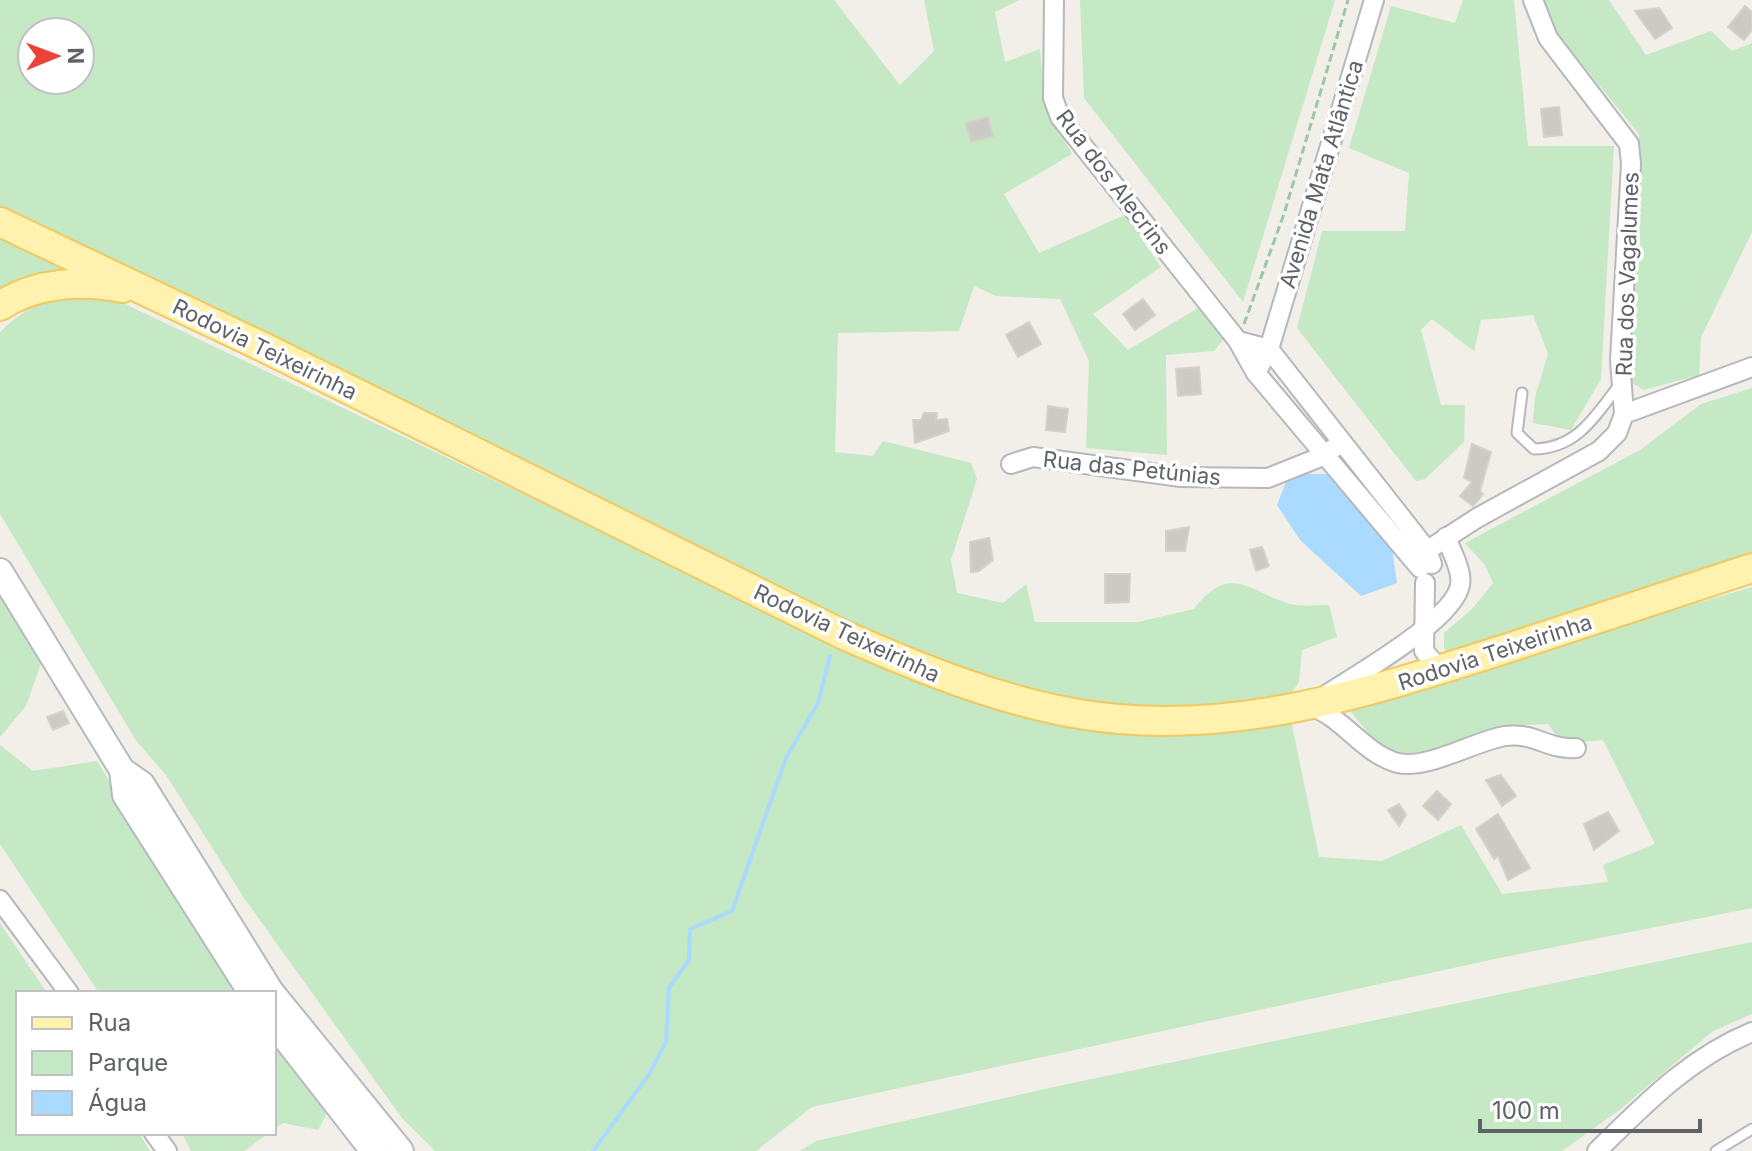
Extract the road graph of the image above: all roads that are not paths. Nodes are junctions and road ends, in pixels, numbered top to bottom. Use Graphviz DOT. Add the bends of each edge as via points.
graph roads {
  1 [pos="1054,0"];
  2 [pos="1374,0"];
  3 [pos="1533,0"];
  4 [pos="0,222"];
  5 [pos="150,292"];
  6 [pos="0,306"];
  7 [pos="1238,341"];
  8 [pos="1269,349"];
  9 [pos="1752,367"];
  10 [pos="1256,373"];
  11 [pos="1622,381"];
  12 [pos="1522,393"];
  13 [pos="1624,414"];
  14 [pos="1341,443"];
  15 [pos="1323,456"];
  16 [pos="1011,464"];
  17 [pos="1446,537"];
  18 [pos="1752,568"];
  19 [pos="0,571"];
  20 [pos="1426,572"];
  21 [pos="1424,631"];
  22 [pos="1440,670"];
  23 [pos="1311,706"];
  24 [pos="1576,748"];
  25 [pos="122,770"];
  26 [pos="0,900"];
  27 [pos="68,991"];
  28 [pos="250,991"];
  29 [pos="271,991"];
  30 [pos="276,998"];
  31 [pos="276,1027"];
  32 [pos="1752,1032"];
  33 [pos="1752,1129"];
  34 [pos="373,1151"];
  35 [pos="401,1151"];
  36 [pos="1597,1151"];
  37 [pos="1716,1151"];
  1 -- 7 [label="street, Rua dos Alecrins" via="1053,98 1060,117"];
  2 -- 8 [label="street, Avenida Mata Atlântica"];
  3 -- 11 [label="street, Rua dos Vagalumes" via="1548,38 1629,144"];
  4 -- 5 [label="main road, Rodovia Teixeirinha"];
  5 -- 6 [label="main road" via="73,282 31,291"];
  5 -- 23 [label="main road, Rodovia Teixeirinha" via="932,674 1079,714 1231,718"];
  7 -- 8 [label="street"];
  7 -- 10 [label="street, Rua dos Alecrins"];
  8 -- 10 [label="street, Avenida Mata Atlântica"];
  8 -- 14 [label="street"];
  9 -- 13 [label="street"];
  10 -- 15 [label="street"];
  11 -- 12 [label="lane" via="1586,428 1556,448 1534,449 1517,433"];
  11 -- 13 [label="street, Rua dos Vagalumes"];
  13 -- 17 [label="street" via="1617,433 1599,451"];
  14 -- 15 [label="street, Rua das Petúnias"];
  14 -- 20 [label="street"];
  15 -- 16 [label="street, Rua das Petúnias" via="1253,479 1181,477 1033,457"];
  15 -- 20 [label="street"];
  17 -- 20 [label="street"];
  17 -- 21 [label="street" via="1460,585"];
  18 -- 22 [label="main road, Rodovia Teixeirinha"];
  19 -- 25 [label="main road"];
  20 -- 21 [label="street"];
  21 -- 22 [label="street" via="1424,651"];
  21 -- 23 [label="street"];
  22 -- 23 [label="main road, Rodovia Teixeirinha"];
  23 -- 24 [label="street" via="1332,714 1367,747 1397,763 1412,764 1506,736 1529,736 1558,749"];
  25 -- 28 [label="main road" via="125,795"];
  25 -- 29 [label="main road" via="142,784"];
  26 -- 27 [label="street"];
  30 -- 35 [label="main road"];
  31 -- 34 [label="main road"];
  32 -- 36 [label="street" via="1686,1067"];
  33 -- 37 [label="lane"];
}
